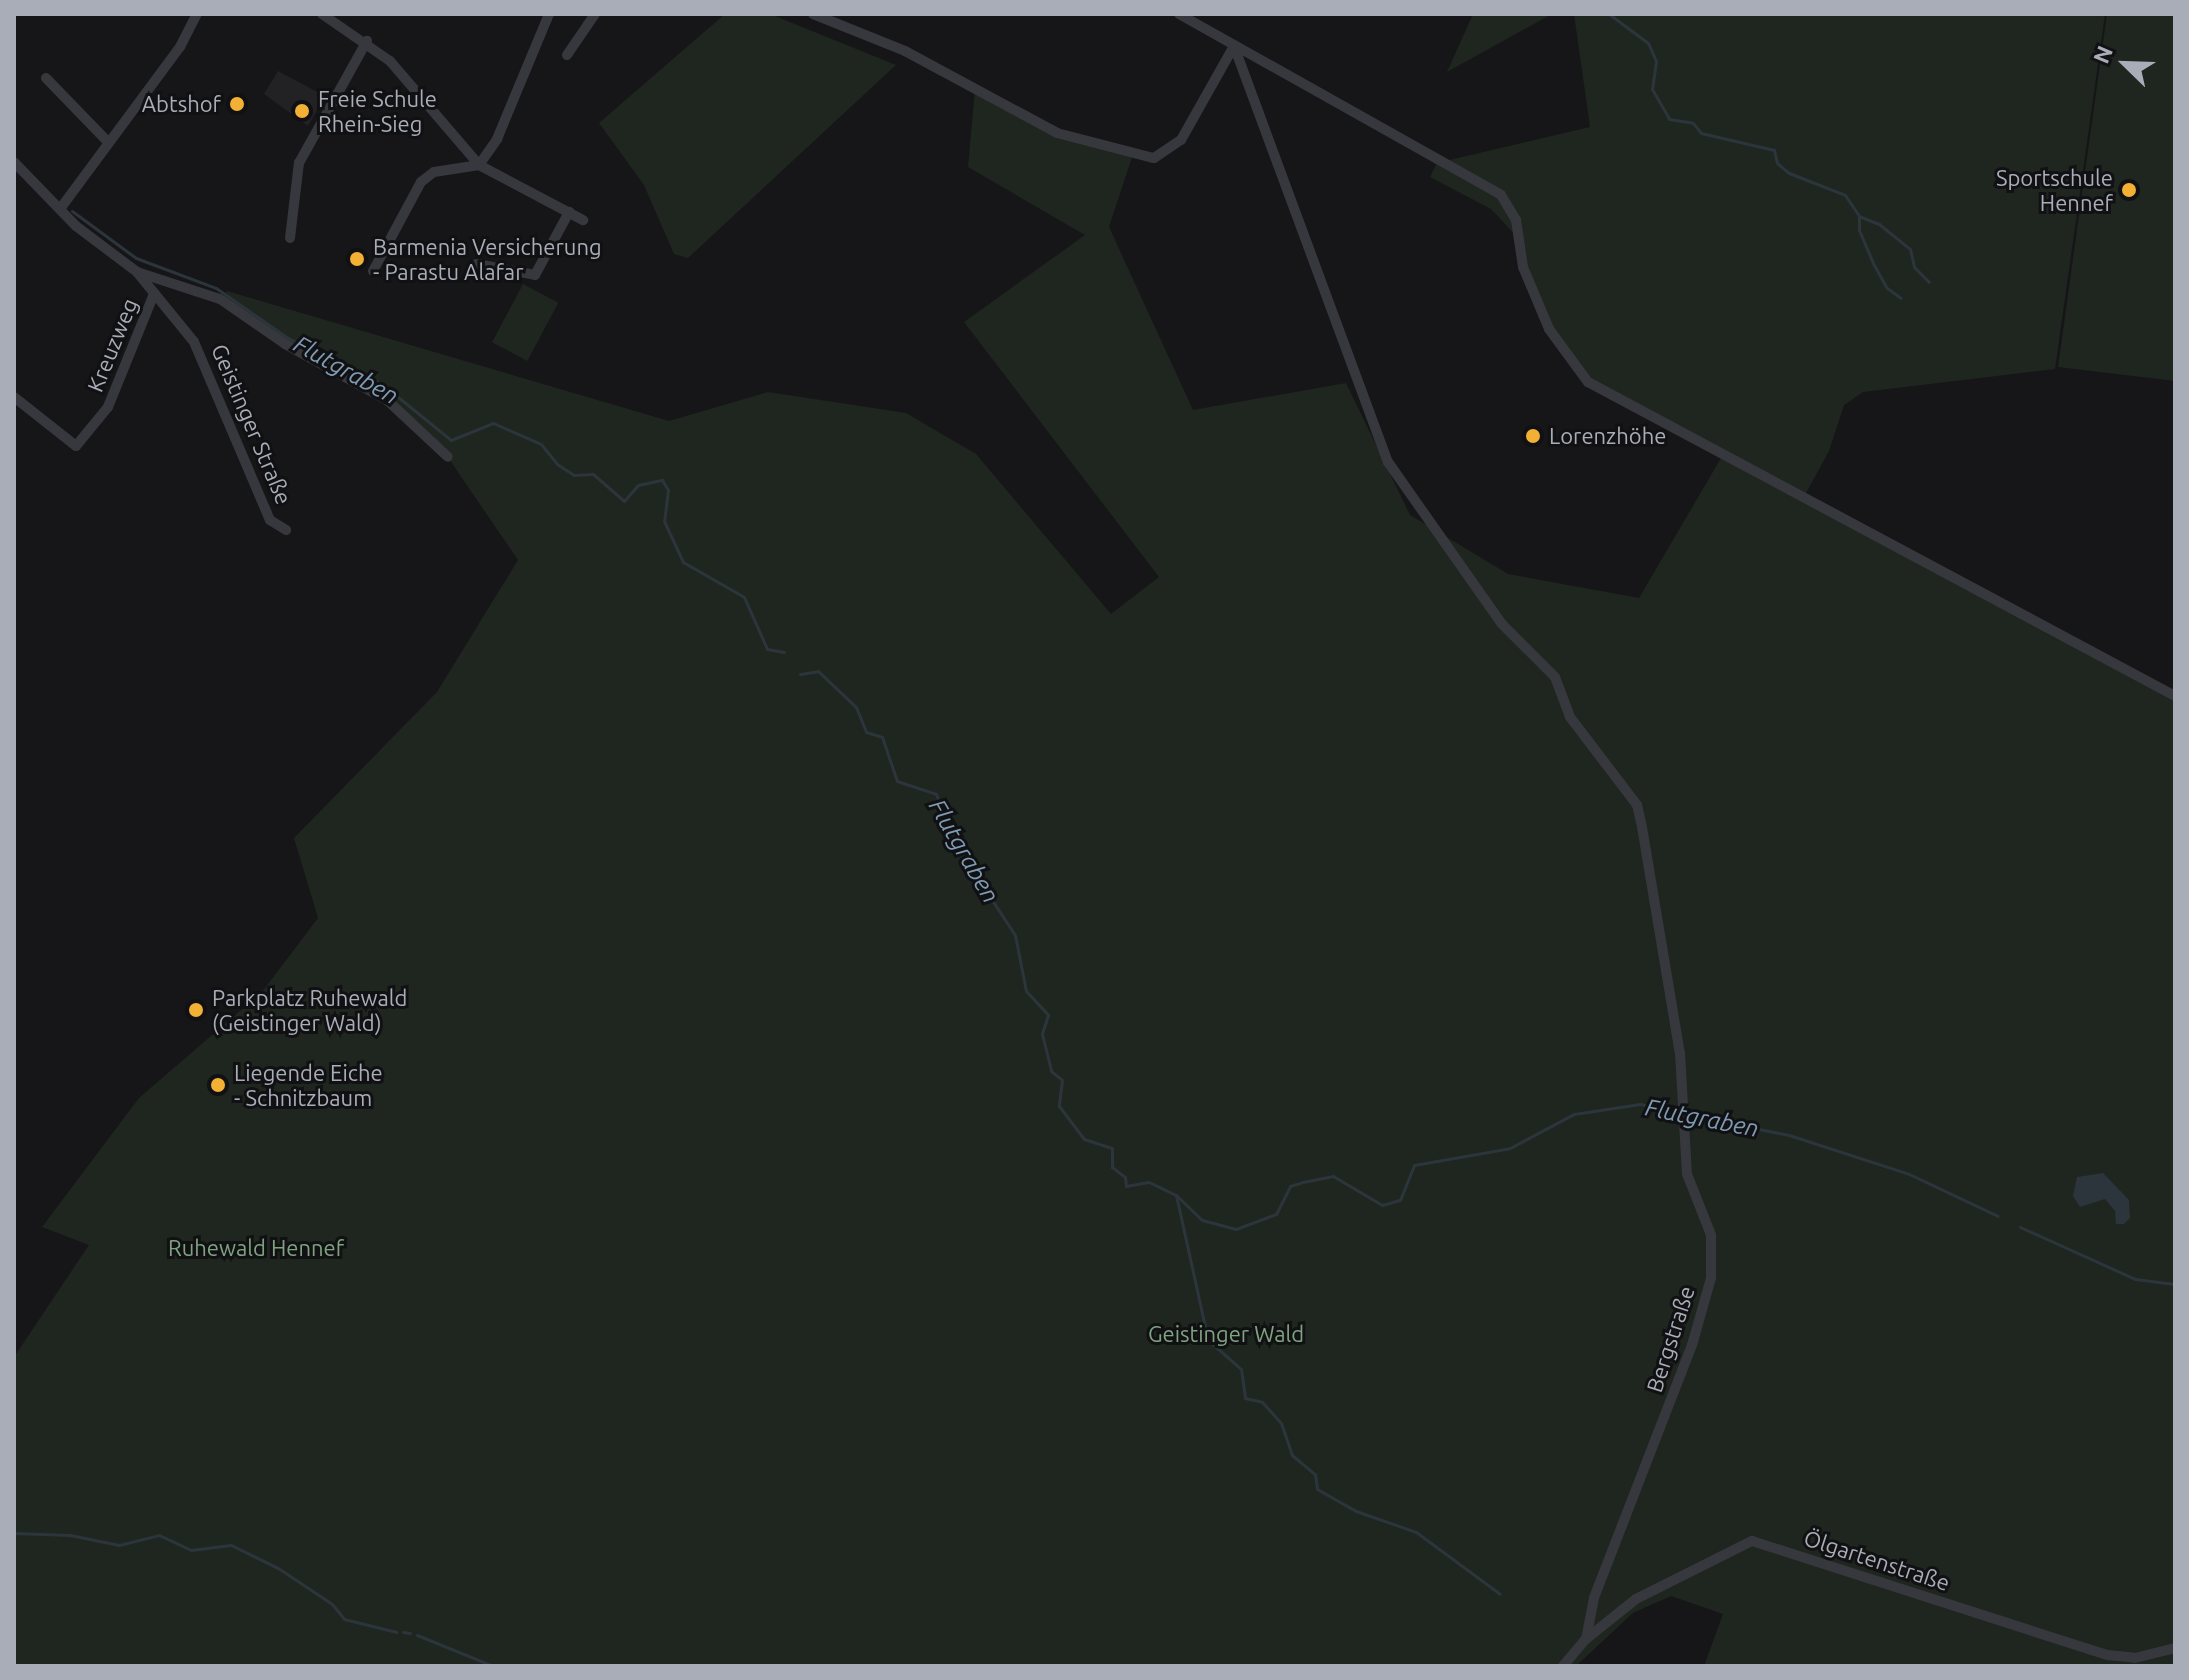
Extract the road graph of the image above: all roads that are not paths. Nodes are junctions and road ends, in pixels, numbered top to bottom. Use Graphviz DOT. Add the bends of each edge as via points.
graph roads {
  1 [pos="197,14"];
  2 [pos="549,14"];
  3 [pos="595,14"];
  4 [pos="813,14"];
  5 [pos="1179,14"];
  6 [pos="328,15"];
  7 [pos="367,41"];
  8 [pos="1234,46"];
  9 [pos="567,55"];
  10 [pos="46,78"];
  11 [pos="108,142"];
  12 [pos="14,162"];
  13 [pos="479,165"];
  14 [pos="60,209"];
  15 [pos="569,212"];
  16 [pos="583,220"];
  17 [pos="290,238"];
  18 [pos="477,264"];
  19 [pos="373,271"];
  20 [pos="137,272"];
  21 [pos="153,296"];
  22 [pos="14,397"];
  23 [pos="448,457"];
  24 [pos="286,530"];
  25 [pos="2175,696"];
  26 [pos="1586,1639"];
  27 [pos="2175,1648"];
  28 [pos="1563,1666"];
  1 -- 11 [label="street" via="180,47"];
  2 -- 13 [label="street" via="497,139"];
  3 -- 9 [label="street"];
  4 -- 8 [label="street" via="905,51 1057,133 1154,158 1181,140"];
  5 -- 8 [label="street"];
  6 -- 7 [label="street"];
  7 -- 13 [label="street"];
  7 -- 17 [label="street" via="299,163"];
  8 -- 25 [label="street" via="1501,195 1516,220 1523,267 1549,329 1588,382"];
  8 -- 26 [label="street, Bergstraße" via="1388,462 1501,623 1555,677 1570,717 1637,805 1685,1105 1687,1174 1711,1235 1711,1278 1692,1345 1594,1598"];
  10 -- 11 [label="street"];
  11 -- 14 [label="street"];
  12 -- 14 [label="street, Geistinger Straße"];
  13 -- 15 [label="street"];
  13 -- 19 [label="street" via="434,172 421,182 375,253"];
  14 -- 20 [label="street, Geistinger Straße"];
  15 -- 16 [label="street"];
  15 -- 18 [label="street" via="535,275"];
  20 -- 21 [label="street, Geistinger Straße"];
  20 -- 23 [label="street" via="220,299 285,344 387,400"];
  21 -- 22 [label="street, Kreuzweg" via="108,407 76,446"];
  21 -- 24 [label="street, Geistinger Straße" via="194,342 270,520"];
  26 -- 27 [label="street, Ölgartenstraße" via="1636,1599 1752,1541 2108,1655 2135,1658"];
  26 -- 28 [label="street, Ölgartenstraße"];
}
